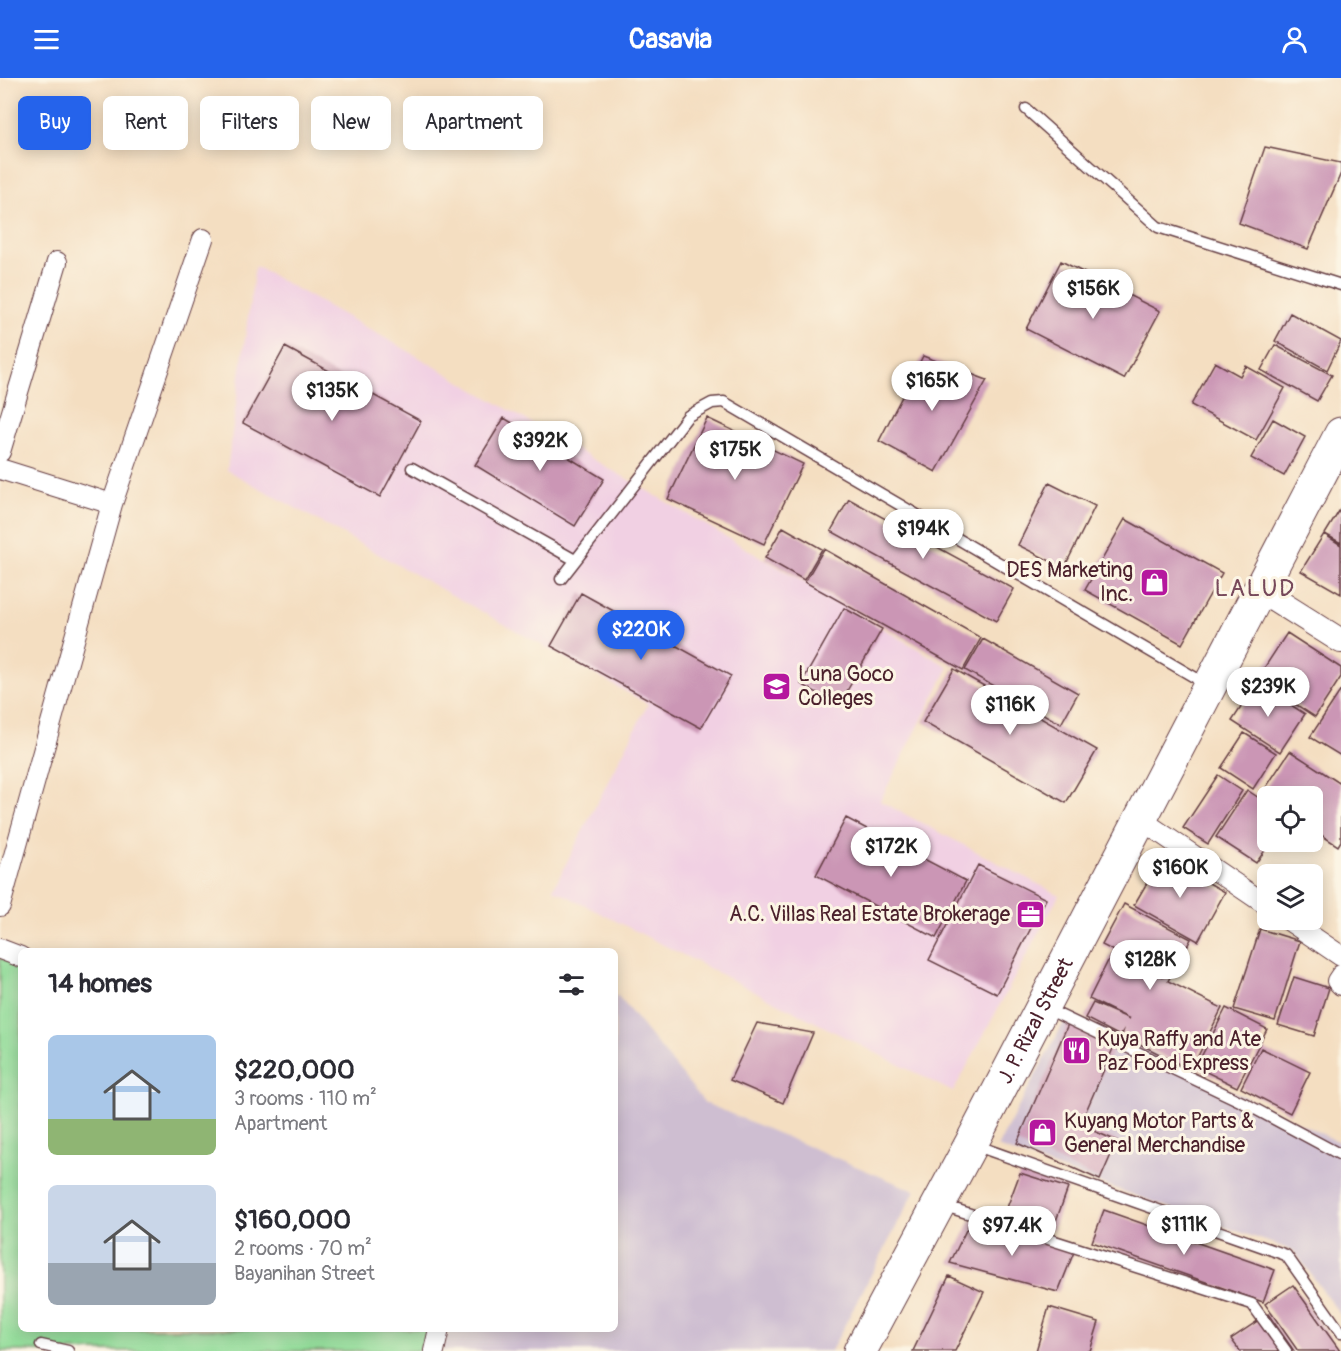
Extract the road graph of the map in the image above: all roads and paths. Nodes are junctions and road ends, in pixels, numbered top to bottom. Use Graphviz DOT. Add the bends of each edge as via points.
graph roads {
  1 [pos="1026,109"];
  2 [pos="203,239"];
  3 [pos="57,261"];
  4 [pos="1341,285"];
  5 [pos="1341,435"];
  6 [pos="0,452"];
  7 [pos="412,468"];
  8 [pos="0,469"];
  9 [pos="112,504"];
  10 [pos="575,560"];
  11 [pos="561,579"];
  12 [pos="1260,590"];
  13 [pos="1341,640"];
  14 [pos="1209,686"];
  15 [pos="1140,819"];
  16 [pos="1257,899"];
  17 [pos="0,906"];
  18 [pos="1303,930"];
  19 [pos="0,949"];
  20 [pos="18,956"];
  21 [pos="1341,956"];
  22 [pos="1341,975"];
  23 [pos="1341,985"];
  24 [pos="1042,1007"];
  25 [pos="971,1144"];
  26 [pos="1341,1155"];
  27 [pos="939,1204"];
  28 [pos="438,1332"];
  29 [pos="1341,1334"];
  30 [pos="40,1345"];
  31 [pos="68,1351"];
  32 [pos="434,1351"];
  33 [pos="860,1351"];
  34 [pos="1286,1351"];
  1 -- 4 [label="lane" via="1158,227"];
  2 -- 9 [label="street"];
  3 -- 6 [label="street"];
  5 -- 12 [label="highway, J. P. Rizal Street"];
  7 -- 10 [label="lane"];
  8 -- 9 [label="street"];
  9 -- 17 [label="street"];
  10 -- 11 [label="lane"];
  10 -- 14 [label="lane" via="688,416 724,402"];
  12 -- 13 [label="street"];
  12 -- 14 [label="highway, J. P. Rizal Street"];
  14 -- 15 [label="highway, J. P. Rizal Street"];
  15 -- 16 [label="street"];
  15 -- 24 [label="highway, J. P. Rizal Street"];
  18 -- 21 [label="street"];
  19 -- 20 [label="street"];
  22 -- 23 [label="street" via="1337,981"];
  24 -- 25 [label="highway, J. P. Rizal Street"];
  24 -- 26 [label="lane" via="1244,1103"];
  25 -- 27 [label="highway, J. P. Rizal Street"];
  25 -- 29 [label="lane" via="1286,1255"];
  27 -- 33 [label="highway, J. P. Rizal Street"];
  27 -- 34 [label="lane" via="1252,1304"];
  28 -- 32 [label="street"];
  30 -- 31 [label="lane"];
}
